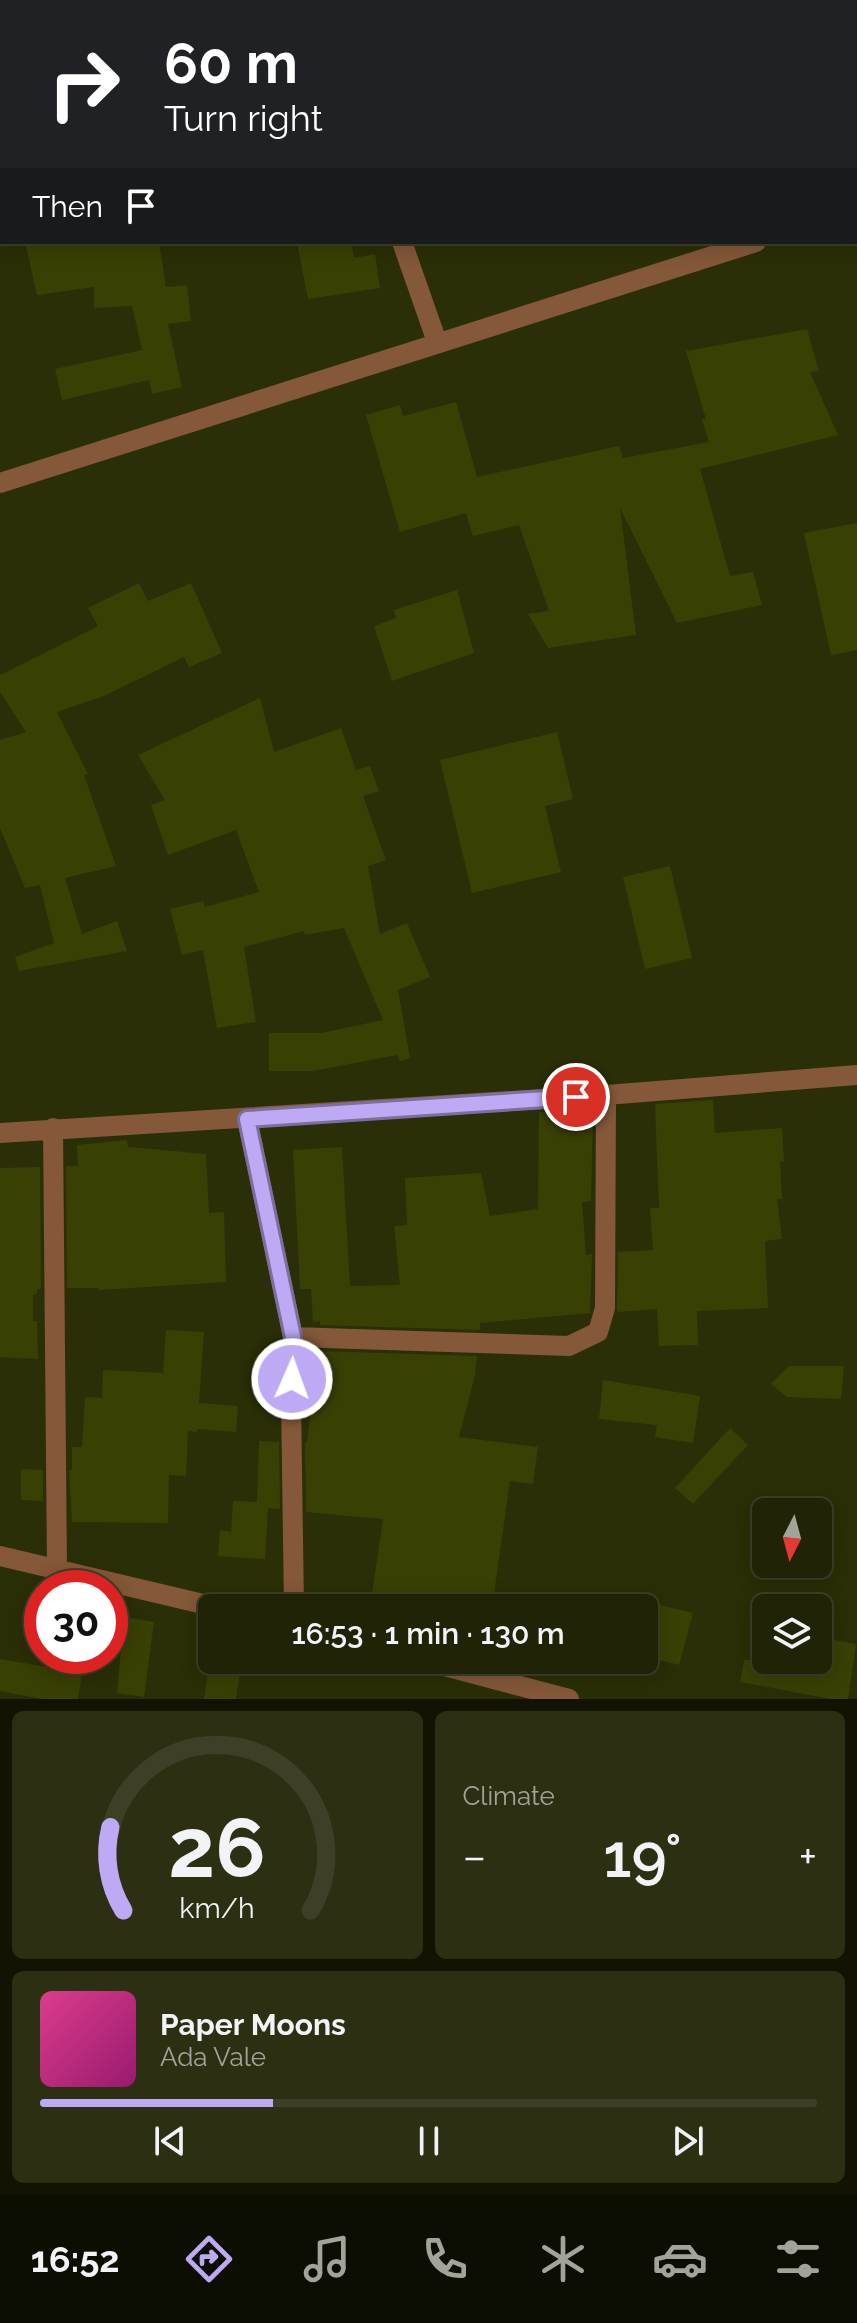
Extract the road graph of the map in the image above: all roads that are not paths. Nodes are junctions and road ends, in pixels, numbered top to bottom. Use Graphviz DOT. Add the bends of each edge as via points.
graph roads {
  1 [pos="403,244"];
  2 [pos="750,244"];
  3 [pos="437,342"];
  4 [pos="0,483"];
  5 [pos="857,1075"];
  6 [pos="606,1095"];
  7 [pos="247,1119"];
  8 [pos="53,1128"];
  9 [pos="0,1133"];
  10 [pos="293,1337"];
  11 [pos="0,1556"];
  12 [pos="57,1569"];
  13 [pos="294,1594"];
  14 [pos="198,1603"];
  15 [pos="475,1674"];
  16 [pos="569,1699"];
  1 -- 3 [label="street"];
  2 -- 3 [label="street"];
  3 -- 4 [label="street"];
  5 -- 6 [label="street"];
  6 -- 7 [label="street"];
  6 -- 10 [label="street" via="605,1308 598,1332 569,1346"];
  7 -- 8 [label="street"];
  7 -- 10 [label="street"];
  8 -- 9 [label="street"];
  8 -- 12 [label="street"];
  10 -- 13 [label="street"];
  11 -- 12 [label="street"];
  12 -- 14 [label="street"];
  15 -- 16 [label="street"];
}
